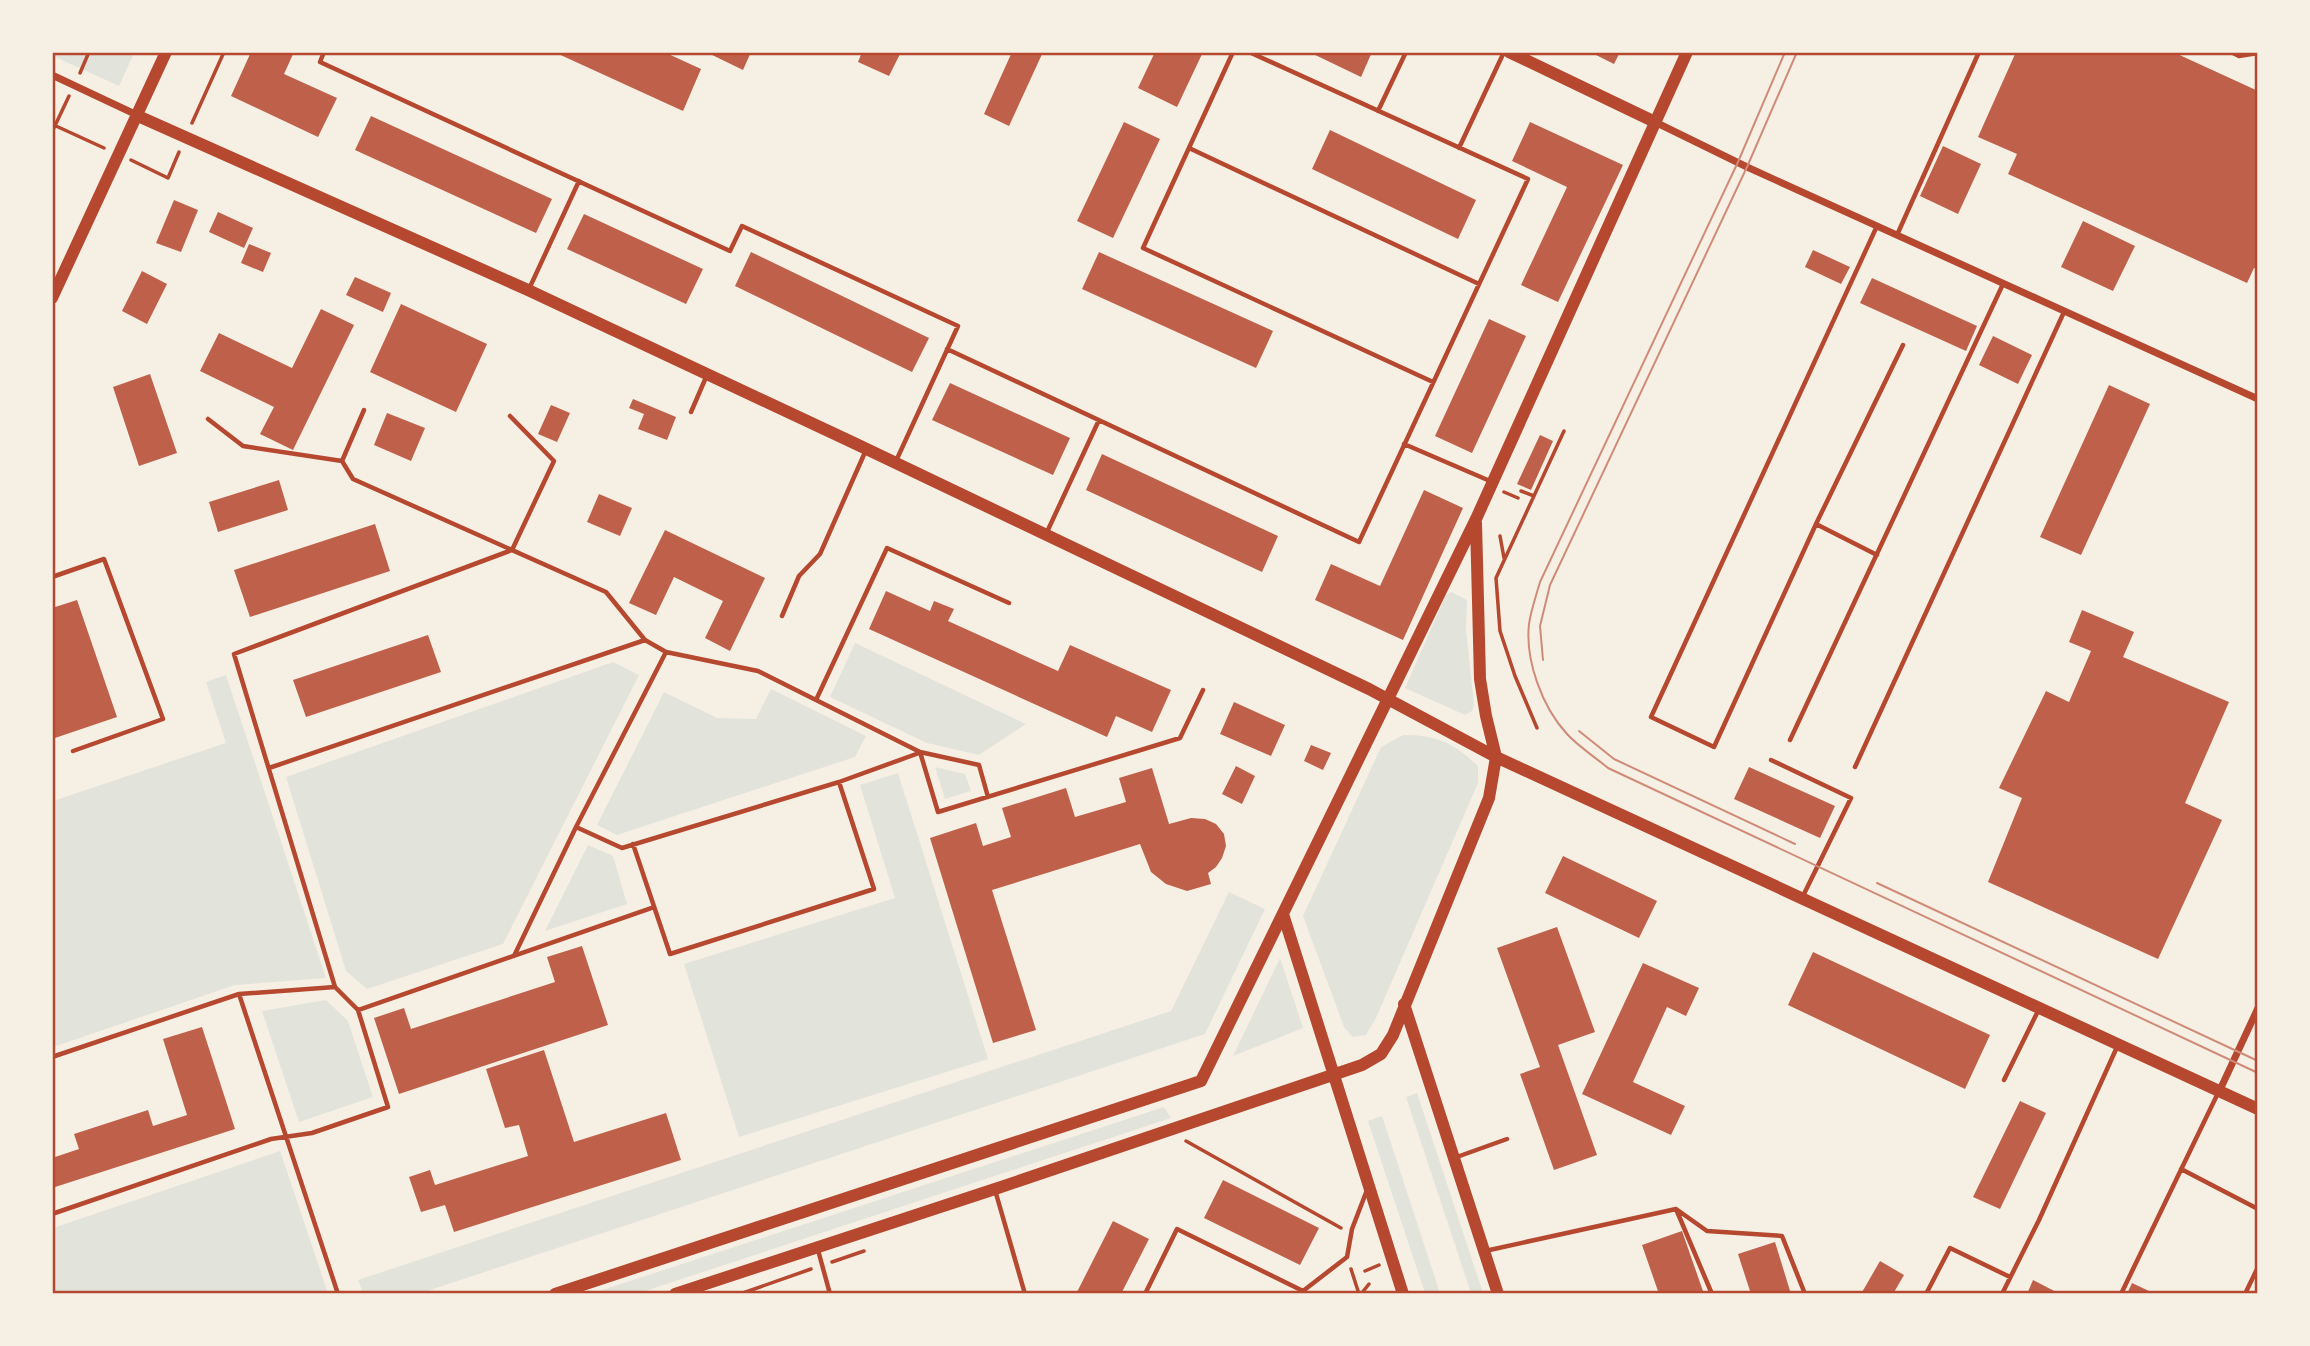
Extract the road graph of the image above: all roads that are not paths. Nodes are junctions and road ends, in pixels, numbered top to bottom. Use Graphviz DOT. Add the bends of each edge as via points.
graph roads {
  1 [pos="166,52"];
  2 [pos="324,52"];
  3 [pos="1233,52"];
  4 [pos="1249,52"];
  5 [pos="1406,52"];
  6 [pos="1506,52"];
  7 [pos="1687,52"];
  8 [pos="1979,52"];
  9 [pos="2231,52"];
  10 [pos="2258,53"];
  11 [pos="52,75"];
  12 [pos="1378,111"];
  13 [pos="138,116"];
  14 [pos="1655,122"];
  15 [pos="1189,148"];
  16 [pos="1459,148"];
  17 [pos="579,181"];
  18 [pos="1877,226"];
  19 [pos="1897,236"];
  20 [pos="1479,284"];
  21 [pos="2003,284"];
  22 [pos="528,290"];
  23 [pos="52,298"];
  24 [pos="2064,312"];
  25 [pos="1903,345"];
  26 [pos="947,349"];
  27 [pos="708,374"];
  28 [pos="1433,382"];
  29 [pos="2258,399"];
  30 [pos="364,410"];
  31 [pos="691,412"];
  32 [pos="510,416"];
  33 [pos="208,419"];
  34 [pos="1099,420"];
  35 [pos="1404,444"];
  36 [pos="866,449"];
  37 [pos="342,461"];
  38 [pos="895,462"];
  39 [pos="1492,482"];
  40 [pos="1476,519"];
  41 [pos="1816,524"];
  42 [pos="1046,533"];
  43 [pos="512,550"];
  44 [pos="1877,555"];
  45 [pos="52,577"];
  46 [pos="1009,603"];
  47 [pos="782,616"];
  48 [pos="645,640"];
  49 [pos="666,652"];
  50 [pos="1203,690"];
  51 [pos="1387,698"];
  52 [pos="816,700"];
  53 [pos="1790,740"];
  54 [pos="73,751"];
  55 [pos="920,752"];
  56 [pos="1496,757"];
  57 [pos="1771,760"];
  58 [pos="1855,767"];
  59 [pos="269,768"];
  60 [pos="839,782"];
  61 [pos="988,797"];
  62 [pos="576,827"];
  63 [pos="634,844"];
  64 [pos="1801,899"];
  65 [pos="654,907"];
  66 [pos="1283,914"];
  67 [pos="514,956"];
  68 [pos="335,987"];
  69 [pos="239,995"];
  70 [pos="1404,1004"];
  71 [pos="2258,1008"];
  72 [pos="2040,1009"];
  73 [pos="358,1010"];
  74 [pos="2118,1045"];
  75 [pos="52,1057"];
  76 [pos="1334,1075"];
  77 [pos="2004,1080"];
  78 [pos="2219,1092"];
  79 [pos="2258,1109"];
  80 [pos="287,1139"];
  81 [pos="1507,1139"];
  82 [pos="1453,1158"];
  83 [pos="2181,1169"];
  84 [pos="1369,1186"];
  85 [pos="995,1189"];
  86 [pos="1676,1209"];
  87 [pos="2258,1209"];
  88 [pos="52,1214"];
  89 [pos="817,1246"];
  90 [pos="1484,1251"];
  91 [pos="2258,1267"];
  92 [pos="2010,1277"];
  93 [pos="1303,1292"];
  94 [pos="338,1293"];
  95 [pos="555,1293"];
  96 [pos="675,1293"];
  97 [pos="830,1293"];
  98 [pos="1025,1293"];
  99 [pos="1145,1293"];
  100 [pos="1403,1293"];
  101 [pos="1498,1293"];
  102 [pos="1712,1293"];
  103 [pos="1805,1293"];
  104 [pos="1926,1293"];
  105 [pos="2002,1293"];
  106 [pos="2121,1293"];
  107 [pos="2245,1293"];
  1 -- 13 [label="street"];
  2 -- 17 [label="lane" via="320,62"];
  3 -- 15 [label="lane"];
  4 -- 12 [label="lane"];
  5 -- 12 [label="lane"];
  6 -- 14 [label="street"];
  6 -- 16 [label="lane"];
  7 -- 14 [label="street"];
  8 -- 19 [label="lane"];
  9 -- 10 [label="lane" via="2239,56"];
  11 -- 13 [label="street"];
  12 -- 16 [label="lane"];
  13 -- 22 [label="street"];
  13 -- 23 [label="street"];
  14 -- 18 [label="street"];
  14 -- 39 [label="street"];
  15 -- 20 [label="lane"];
  15 -- 28 [label="lane" via="1143,248"];
  16 -- 20 [label="lane" via="1528,179"];
  17 -- 22 [label="lane"];
  17 -- 26 [label="lane" via="730,251 742,226 958,326"];
  18 -- 19 [label="street"];
  18 -- 41 [label="lane" via="1651,718 1714,747"];
  19 -- 21 [label="street"];
  20 -- 28 [label="lane"];
  21 -- 24 [label="street"];
  21 -- 44 [label="lane"];
  22 -- 27 [label="street"];
  24 -- 29 [label="street"];
  24 -- 58 [label="lane"];
  25 -- 41 [label="lane"];
  26 -- 34 [label="lane"];
  26 -- 38 [label="lane"];
  27 -- 31 [label="lane"];
  27 -- 36 [label="street"];
  28 -- 35 [label="lane"];
  30 -- 37 [label="lane"];
  32 -- 43 [label="lane" via="554,461"];
  33 -- 37 [label="lane" via="243,446"];
  34 -- 35 [label="lane" via="1359,542"];
  34 -- 42 [label="lane"];
  35 -- 39 [label="lane"];
  36 -- 38 [label="street"];
  36 -- 47 [label="lane" via="820,554 799,576"];
  37 -- 43 [label="lane" via="353,479"];
  38 -- 42 [label="street"];
  39 -- 40 [label="street"];
  40 -- 51 [label="street"];
  40 -- 56 [label="street" via="1480,679"];
  41 -- 44 [label="lane"];
  42 -- 51 [label="street"];
  43 -- 48 [label="lane" via="606,592"];
  43 -- 59 [label="lane" via="234,654"];
  44 -- 53 [label="lane"];
  45 -- 54 [label="lane" via="104,559 163,719"];
  46 -- 52 [label="lane" via="887,548"];
  48 -- 49 [label="lane"];
  48 -- 59 [label="lane"];
  49 -- 52 [label="lane" via="758,671"];
  49 -- 62 [label="lane"];
  50 -- 61 [label="lane" via="1180,738"];
  51 -- 56 [label="street"];
  51 -- 66 [label="street"];
  52 -- 55 [label="lane"];
  55 -- 60 [label="lane"];
  55 -- 61 [label="lane" via="979,765"];
  55 -- 61 [label="lane" via="938,812"];
  56 -- 64 [label="street"];
  56 -- 70 [label="street" via="1489,798"];
  57 -- 64 [label="lane" via="1851,798"];
  59 -- 68 [label="lane"];
  60 -- 63 [label="lane"];
  60 -- 65 [label="lane" via="874,889 670,954"];
  62 -- 63 [label="lane" via="622,848"];
  62 -- 67 [label="lane"];
  63 -- 65 [label="lane"];
  64 -- 72 [label="street"];
  65 -- 67 [label="lane"];
  66 -- 76 [label="street"];
  66 -- 95 [label="street" via="1201,1080"];
  67 -- 73 [label="lane"];
  68 -- 69 [label="lane"];
  68 -- 73 [label="lane"];
  69 -- 75 [label="lane"];
  69 -- 80 [label="lane"];
  70 -- 76 [label="street" via="1381,1054"];
  70 -- 82 [label="street"];
  71 -- 78 [label="street"];
  72 -- 74 [label="street"];
  72 -- 77 [label="lane"];
  73 -- 80 [label="lane" via="388,1107"];
  74 -- 78 [label="street"];
  74 -- 92 [label="lane"];
  76 -- 84 [label="street"];
  76 -- 85 [label="street"];
  78 -- 79 [label="street"];
  78 -- 83 [label="lane"];
  80 -- 88 [label="lane" via="271,1139"];
  80 -- 94 [label="lane"];
  81 -- 82 [label="lane"];
  82 -- 90 [label="street"];
  83 -- 87 [label="lane"];
  83 -- 106 [label="lane"];
  84 -- 93 [label="lane" via="1352,1229 1347,1257"];
  84 -- 100 [label="street"];
  85 -- 89 [label="street"];
  85 -- 98 [label="lane"];
  86 -- 90 [label="lane"];
  86 -- 102 [label="lane"];
  86 -- 103 [label="lane" via="1707,1231 1782,1236"];
  89 -- 96 [label="street"];
  89 -- 97 [label="lane"];
  90 -- 101 [label="street"];
  91 -- 107 [label="lane"];
  92 -- 104 [label="lane" via="1950,1248"];
  92 -- 105 [label="lane"];
  93 -- 99 [label="lane" via="1177,1229"];
}
